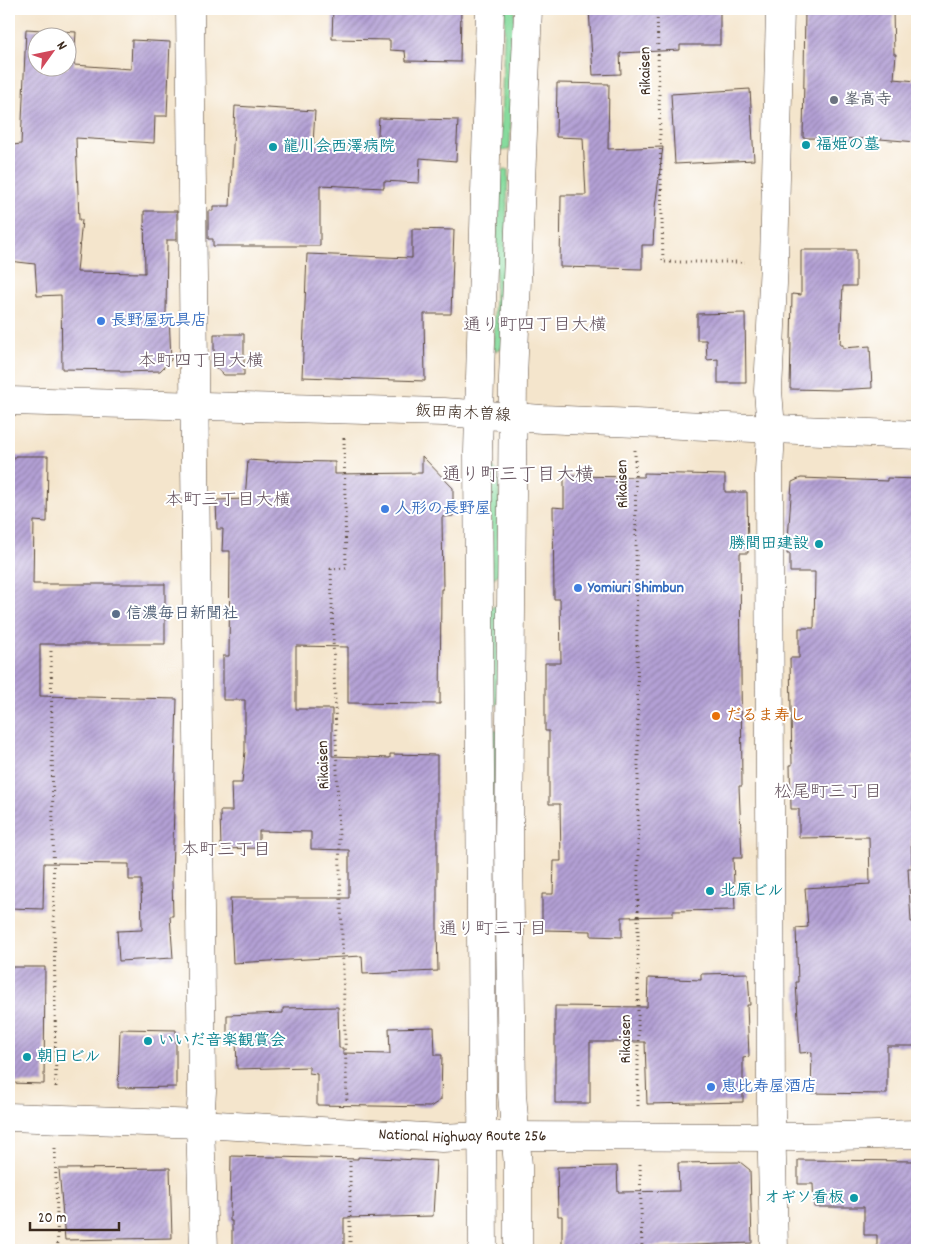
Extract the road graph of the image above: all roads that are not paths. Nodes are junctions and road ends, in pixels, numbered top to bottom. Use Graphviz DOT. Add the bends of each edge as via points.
graph roads {
  1 [pos="190,9"];
  2 [pos="490,9"];
  3 [pos="528,9"];
  4 [pos="780,9"];
  5 [pos="9,401"];
  6 [pos="194,405"];
  7 [pos="479,415"];
  8 [pos="514,416"];
  9 [pos="771,428"];
  10 [pos="917,435"];
  11 [pos="9,1117"];
  12 [pos="200,1124"];
  13 [pos="917,1134"];
  14 [pos="482,1136"];
  15 [pos="516,1137"];
  16 [pos="771,1137"];
  17 [pos="204,1250"];
  18 [pos="483,1250"];
  19 [pos="518,1250"];
  20 [pos="774,1250"];
  1 -- 6 [label="main road"];
  2 -- 7 [label="main road"];
  3 -- 8 [label="main road"];
  4 -- 9 [label="main road" via="768,391"];
  5 -- 6 [label="main road, 飯田南木曽線"];
  6 -- 7 [label="main road, 飯田南木曽線"];
  6 -- 12 [label="main road"];
  7 -- 8 [label="main road, 飯田南木曽線"];
  7 -- 14 [label="main road"];
  8 -- 9 [label="main road, 飯田南木曽線"];
  8 -- 15 [label="main road" via="509,843 512,1094"];
  9 -- 10 [label="main road, 飯田南木曽線"];
  9 -- 16 [label="main road"];
  11 -- 12 [label="main road, National Highway Route 256"];
  12 -- 14 [label="main road, National Highway Route 256" via="442,1138"];
  12 -- 17 [label="main road"];
  13 -- 16 [label="main road, National Highway Route 256"];
  14 -- 15 [label="main road, National Highway Route 256"];
  14 -- 18 [label="main road"];
  15 -- 16 [label="main road, National Highway Route 256"];
  15 -- 19 [label="main road"];
  16 -- 20 [label="main road"];
}
